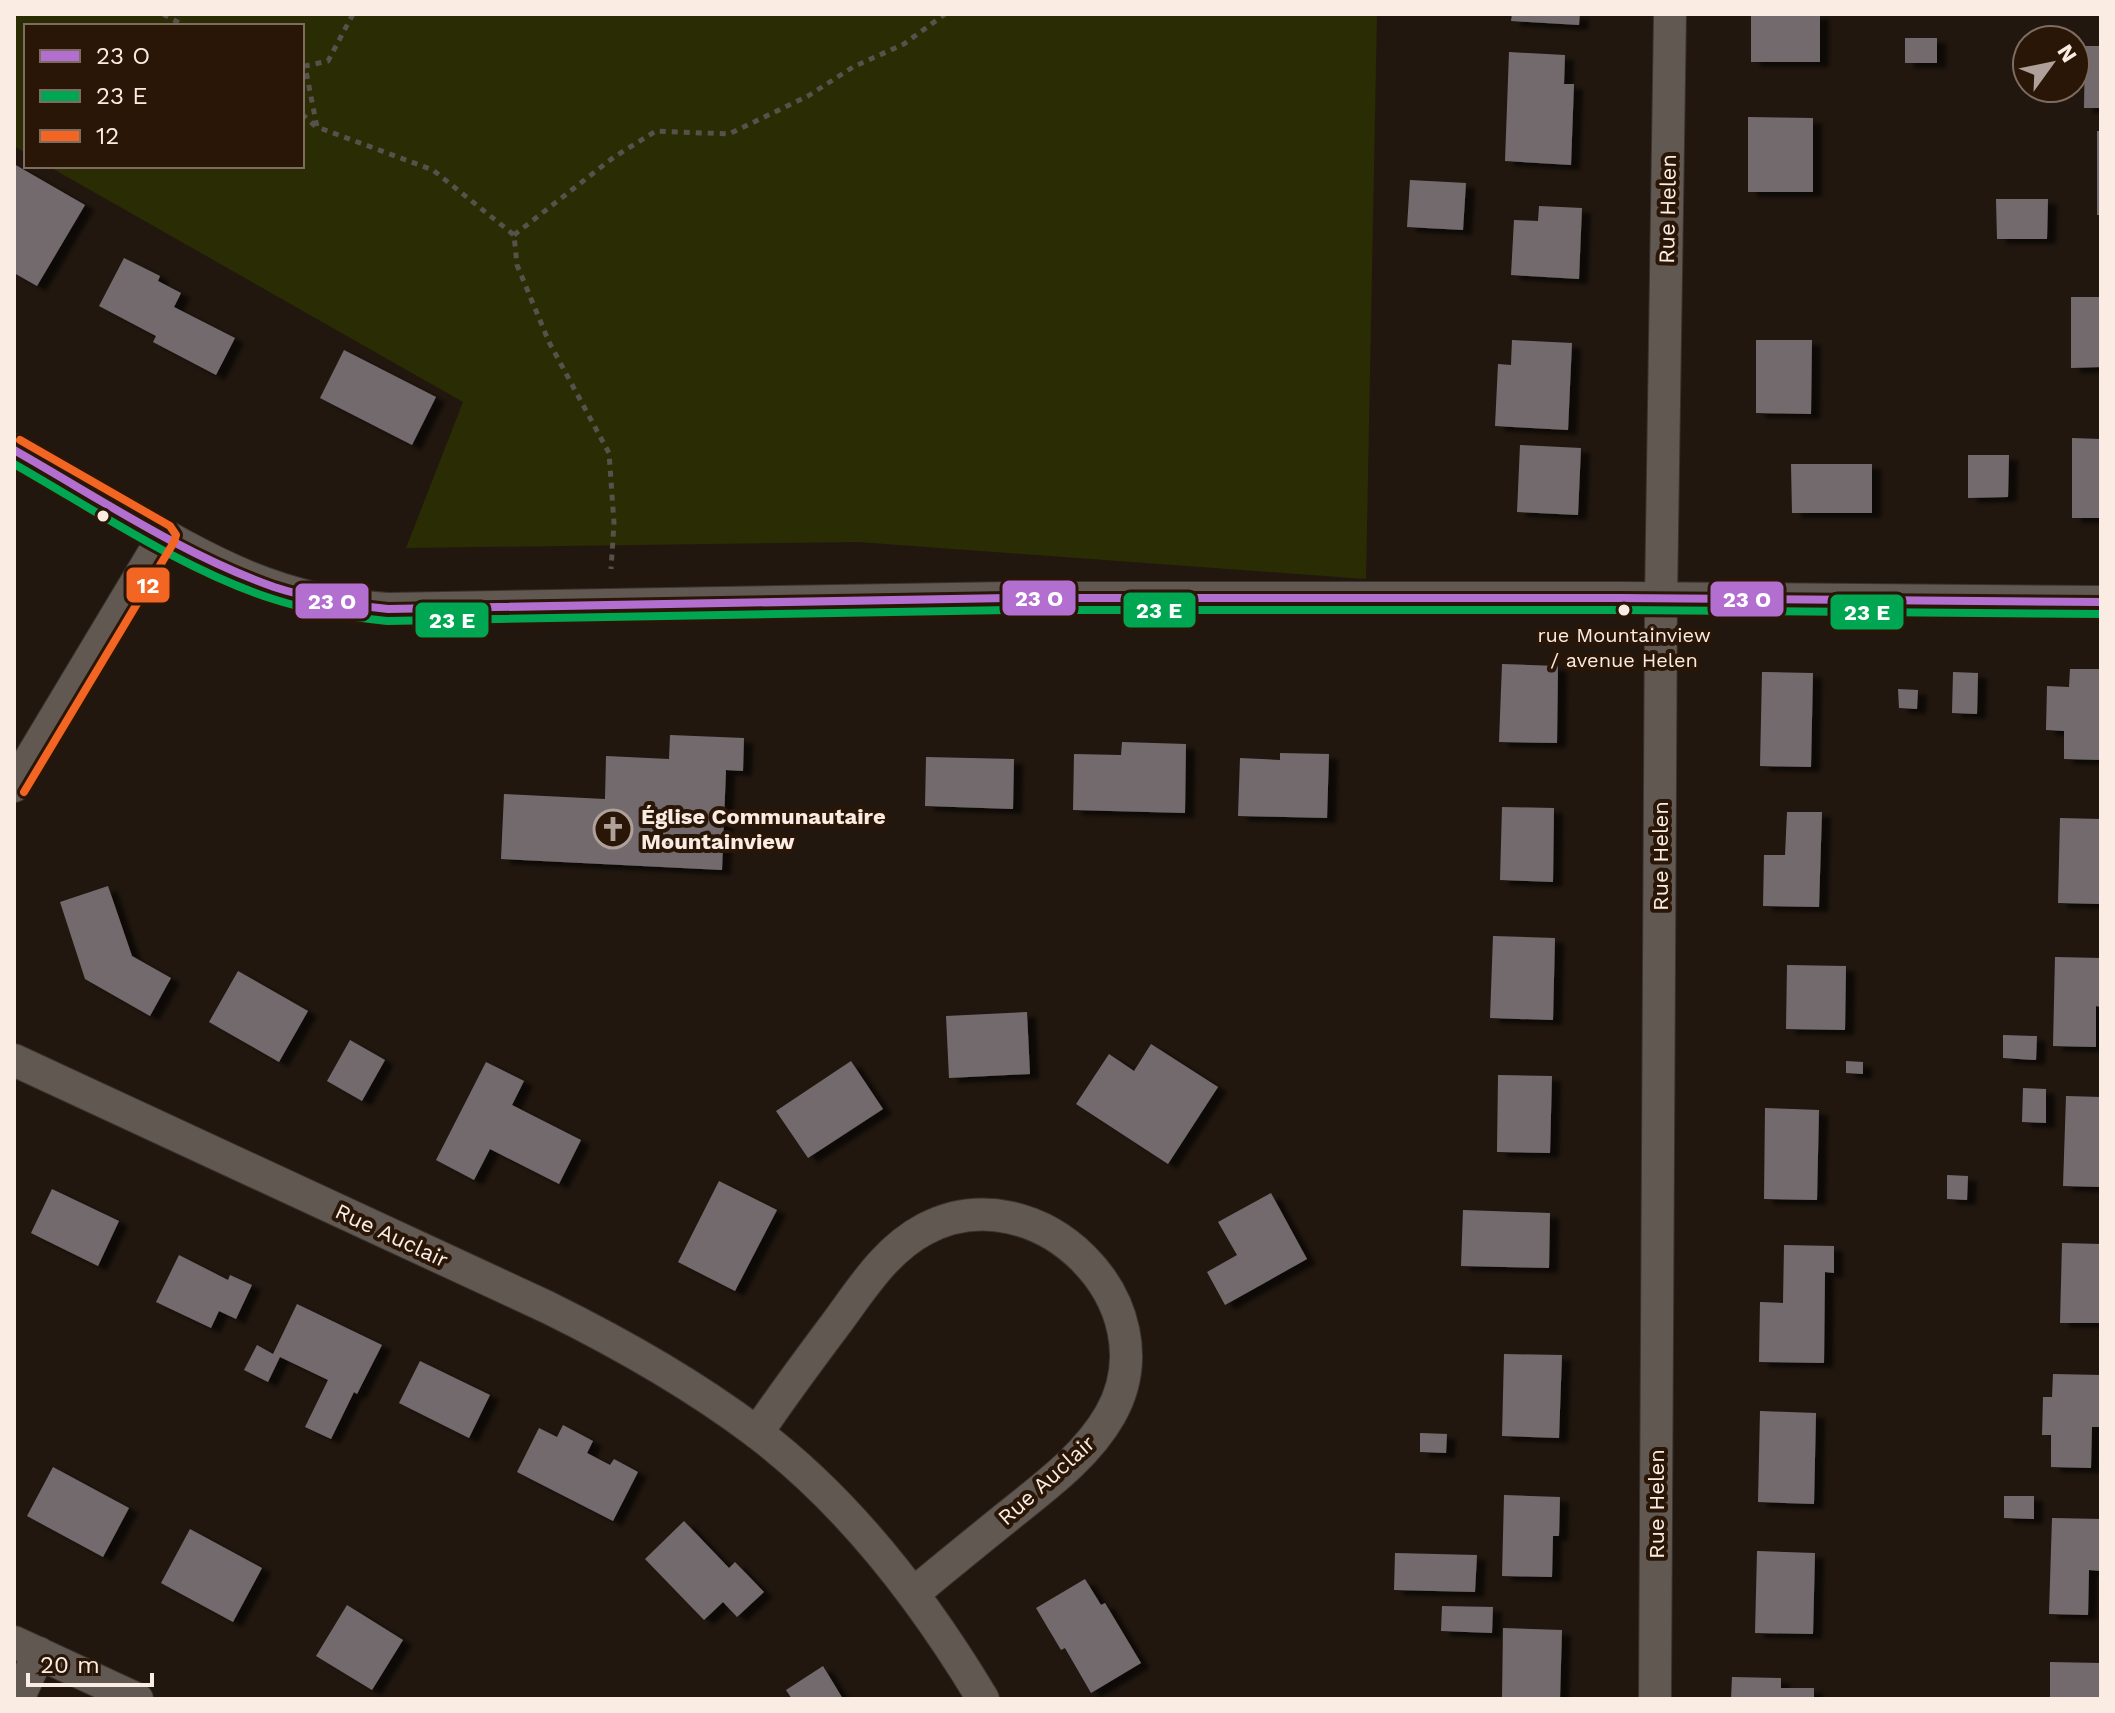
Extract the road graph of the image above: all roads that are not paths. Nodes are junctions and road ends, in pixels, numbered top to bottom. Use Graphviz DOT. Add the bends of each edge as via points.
graph roads {
  1 [pos="1670,14"];
  2 [pos="14,450"];
  3 [pos="164,536"];
  4 [pos="1661,599"];
  5 [pos="2101,602"];
  6 [pos="14,786"];
  7 [pos="14,1060"];
  8 [pos="757,1433"];
  9 [pos="914,1593"];
  10 [pos="26,1647"];
  11 [pos="18,1699"];
  12 [pos="137,1699"];
  13 [pos="983,1699"];
  14 [pos="1655,1699"];
  1 -- 4 [label="street, Rue Helen"];
  2 -- 3 [label="street"];
  3 -- 4 [label="street" via="266,586 356,607 1009,598"];
  3 -- 6 [label="street"];
  4 -- 5 [label="street"];
  4 -- 14 [label="street, Rue Helen"];
  7 -- 8 [label="street, Rue Auclair" via="615,1341"];
  8 -- 9 [label="street, Rue Auclair" via="841,1510"];
  8 -- 9 [label="street, Rue Auclair" via="877,1269 923,1230 970,1214 1018,1218 1068,1243 1089,1264 1115,1303 1123,1337 1122,1382 1111,1413 1092,1441 1056,1476"];
  9 -- 13 [label="street, Rue Auclair"];
  10 -- 11 [label="street"];
  10 -- 12 [label="street"];
}
